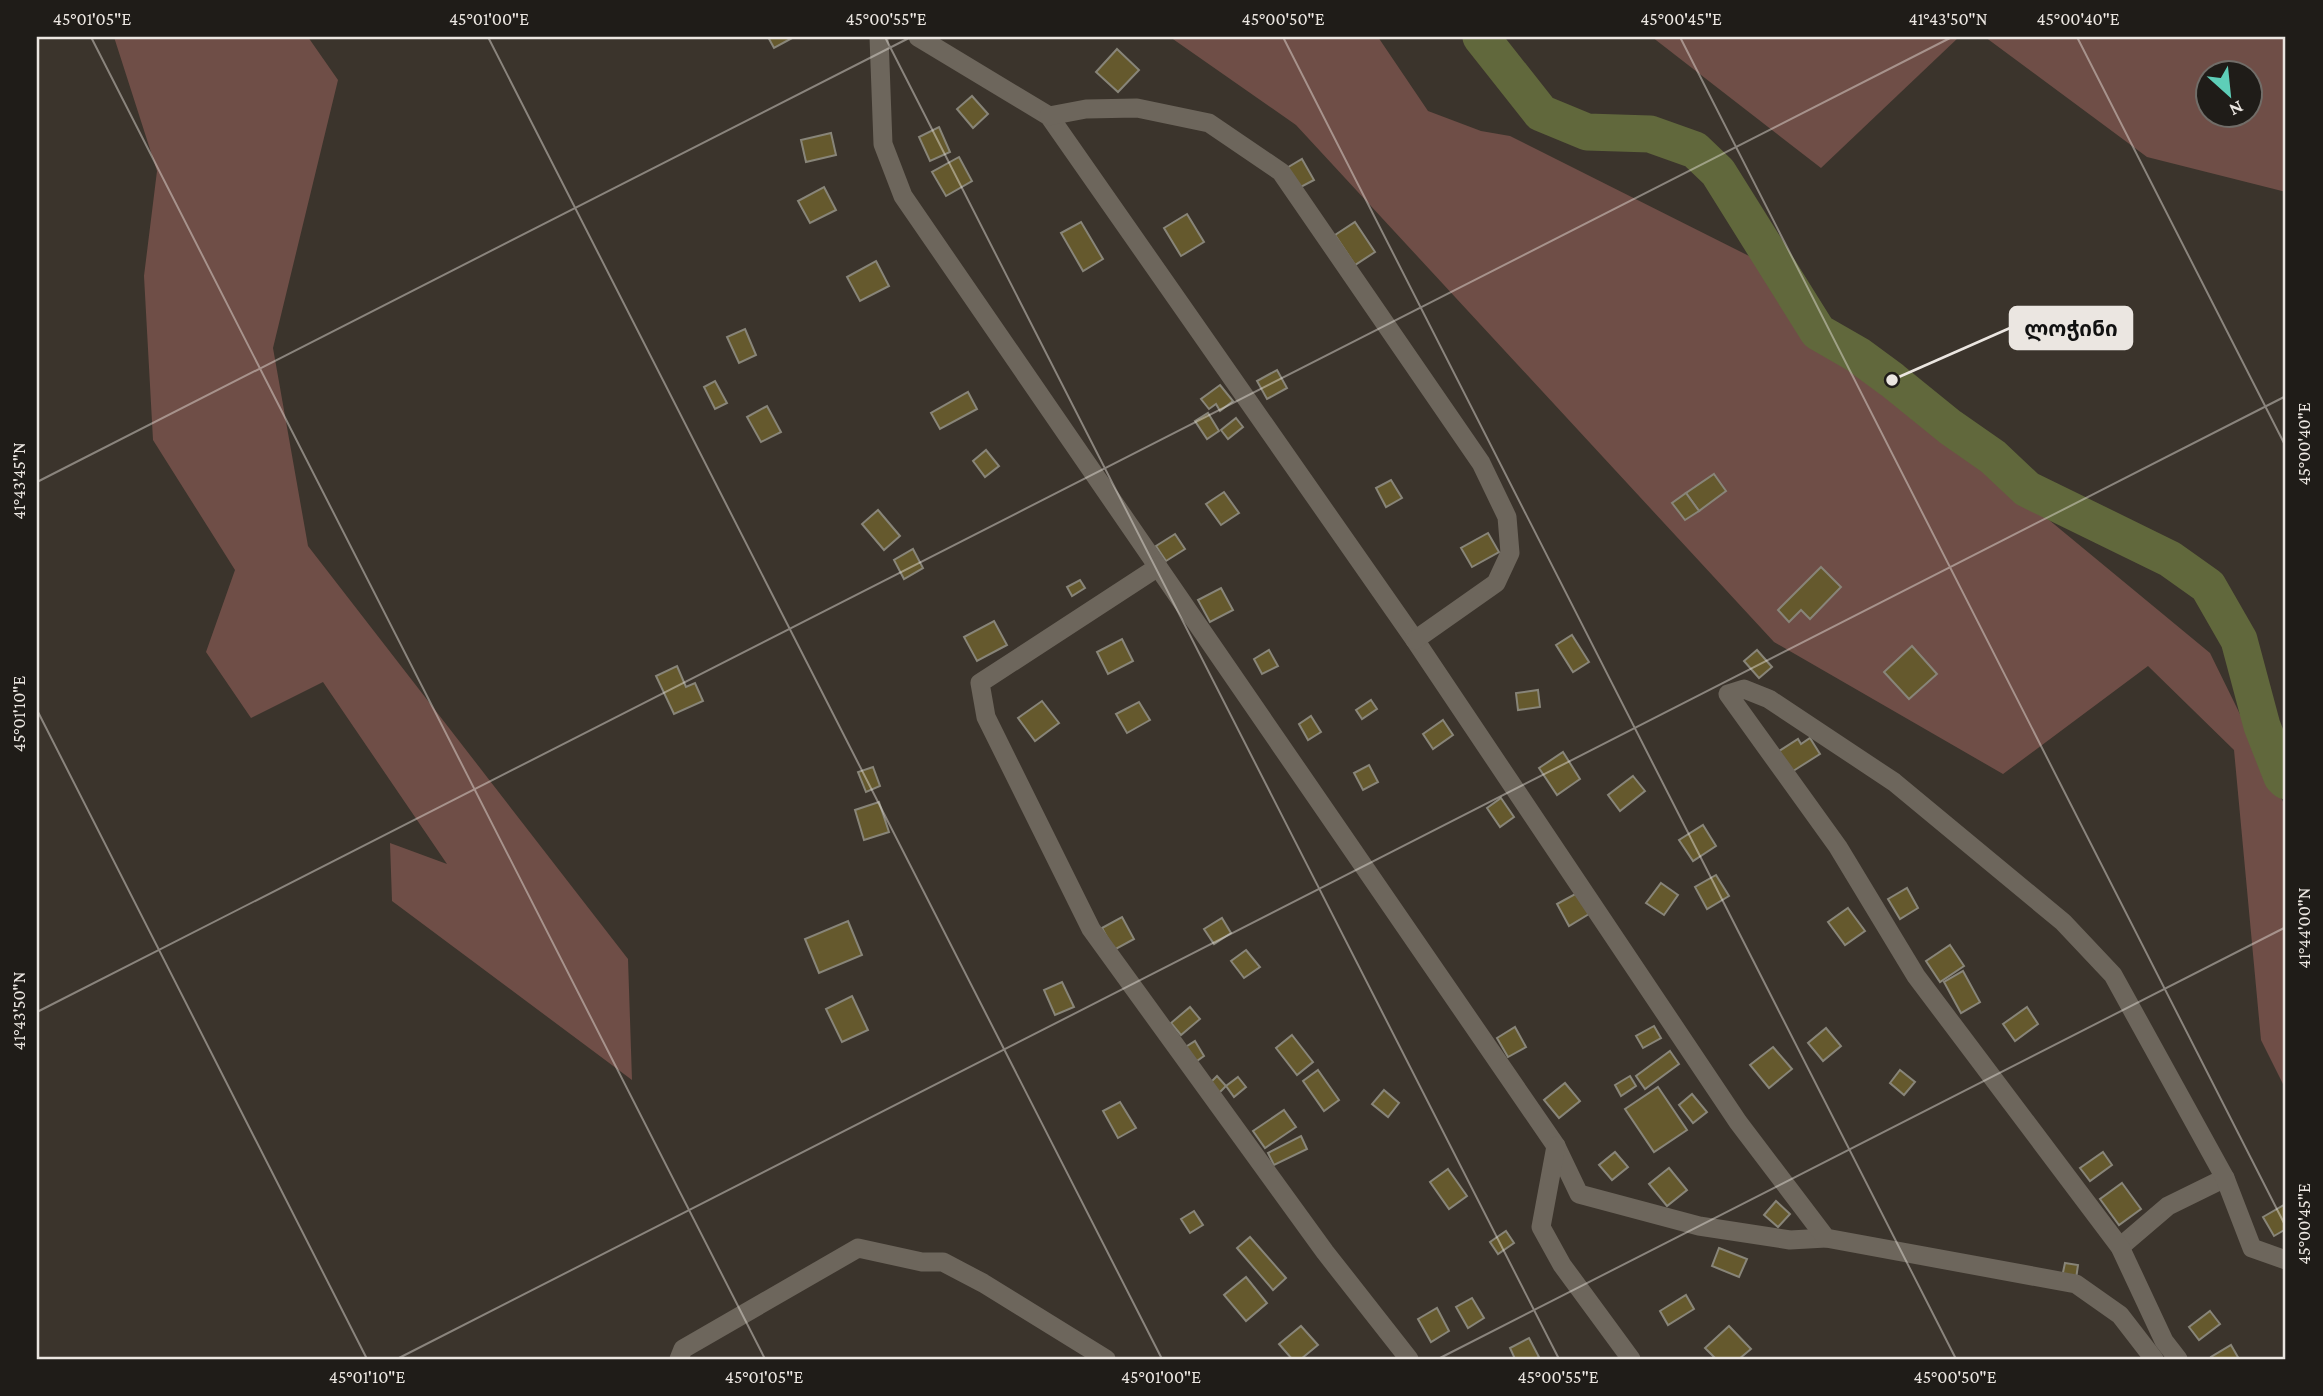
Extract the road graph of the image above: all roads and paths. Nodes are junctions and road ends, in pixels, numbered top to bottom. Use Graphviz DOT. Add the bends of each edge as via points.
graph roads {
  1 [pos="879,37"];
  2 [pos="918,37"];
  3 [pos="1049,116"];
  4 [pos="1158,567"];
  5 [pos="1415,640"];
  6 [pos="1556,1146"];
  7 [pos="2225,1178"];
  8 [pos="1826,1238"];
  9 [pos="2120,1247"];
  10 [pos="2286,1260"];
  11 [pos="679,1359"];
  12 [pos="1106,1359"];
  13 [pos="1409,1359"];
  14 [pos="1632,1359"];
  15 [pos="2154,1359"];
  16 [pos="2178,1359"];
  1 -- 4 [label="street" via="883,144 903,196"];
  2 -- 3 [label="street"];
  3 -- 5 [label="street"];
  3 -- 5 [label="street" via="1086,109 1136,108 1209,123 1281,172 1481,463 1507,517 1510,553 1496,583"];
  4 -- 6 [label="street"];
  4 -- 13 [label="street" via="980,682 986,718 1091,929 1325,1252"];
  5 -- 8 [label="street" via="1738,1122"];
  6 -- 8 [label="street" via="1579,1194 1699,1226 1790,1240"];
  6 -- 14 [label="street" via="1541,1227 1562,1265"];
  7 -- 9 [label="street" via="2168,1206"];
  7 -- 9 [label="street" via="2113,975 2063,922 1894,782 1769,699 1744,689 1728,694 1838,847 1916,976"];
  7 -- 10 [label="street" via="2252,1248"];
  8 -- 15 [label="street" via="2076,1284 2120,1315"];
  9 -- 16 [label="street" via="2164,1341"];
  11 -- 12 [label="street" via="684,1349 858,1248 943,1262"];
}
